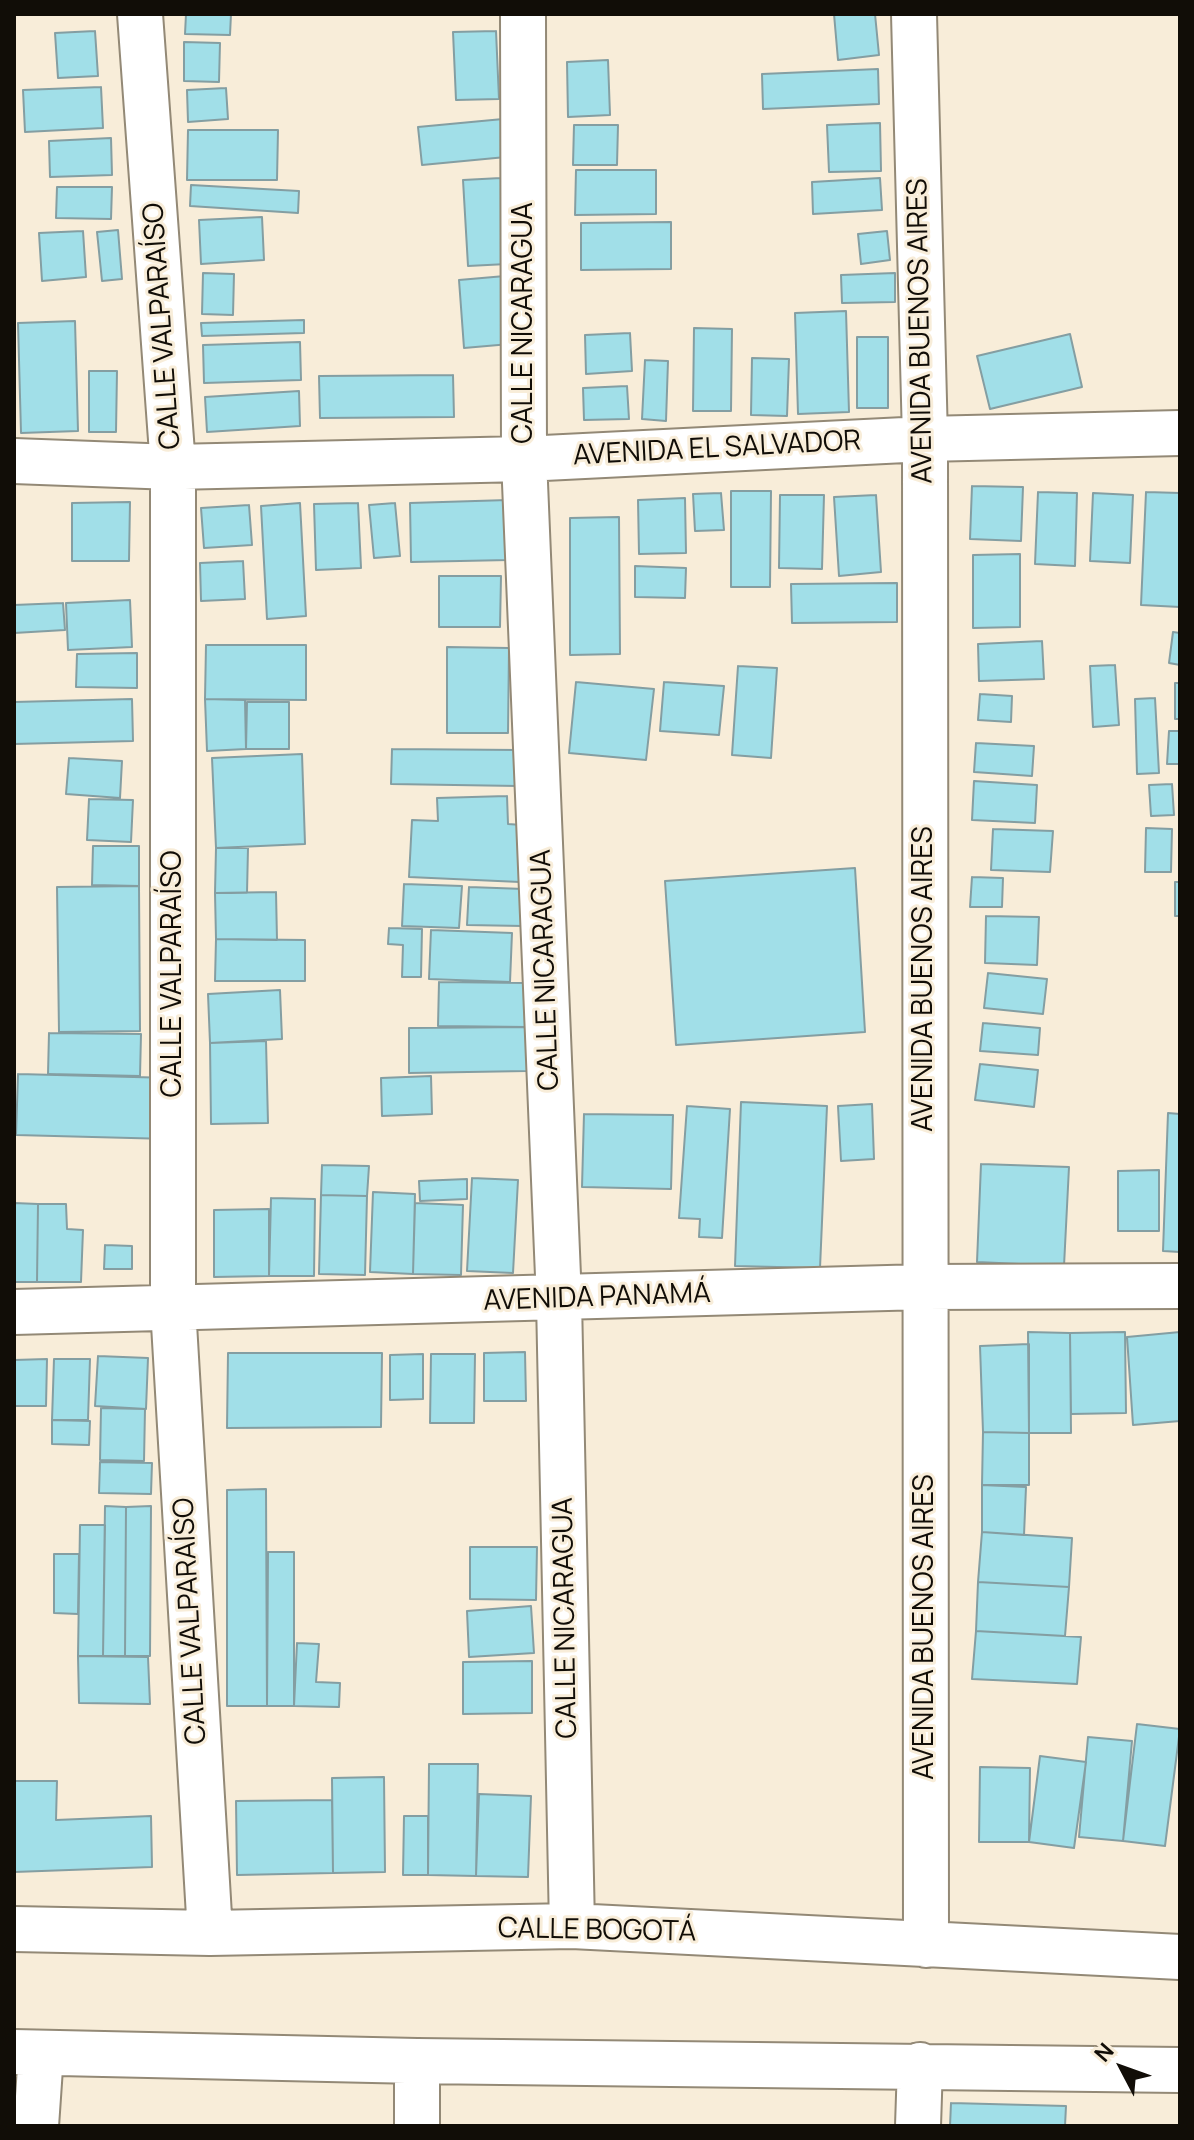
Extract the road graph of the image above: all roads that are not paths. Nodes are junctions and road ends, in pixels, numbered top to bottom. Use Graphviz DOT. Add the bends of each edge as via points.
graph roads {
  1 [pos="140,14"];
  2 [pos="523,14"];
  3 [pos="914,14"];
  4 [pos="1180,433"];
  5 [pos="925,439"];
  6 [pos="524,459"];
  7 [pos="14,461"];
  8 [pos="173,467"];
  9 [pos="1180,1286"];
  10 [pos="924,1287"];
  11 [pos="559,1300"];
  12 [pos="173,1307"];
  13 [pos="14,1312"];
  14 [pos="572,1926"];
  15 [pos="14,1929"];
  16 [pos="210,1933"];
  17 [pos="926,1945"];
  18 [pos="1180,1957"];
  19 [pos="27,2053"];
  20 [pos="417,2061"];
  21 [pos="920,2065"];
  22 [pos="1180,2070"];
  23 [pos="36,2126"];
  24 [pos="417,2126"];
  25 [pos="918,2126"];
  1 -- 8 [label="street, CALLE VALPARAÍSO"];
  2 -- 6 [label="street, CALLE NICARAGUA"];
  3 -- 5 [label="street, AVENIDA BUENOS AIRES"];
  4 -- 5 [label="street, AVENIDA EL SALVADOR"];
  5 -- 6 [label="street, AVENIDA EL SALVADOR"];
  5 -- 10 [label="street, AVENIDA BUENOS AIRES"];
  6 -- 8 [label="street, AVENIDA EL SALVADOR"];
  6 -- 11 [label="street, CALLE NICARAGUA"];
  7 -- 8 [label="street, AVENIDA EL SALVADOR"];
  8 -- 12 [label="street, CALLE VALPARAÍSO"];
  9 -- 10 [label="street, AVENIDA PANAMÁ"];
  10 -- 11 [label="street, AVENIDA PANAMÁ"];
  10 -- 17 [label="street, AVENIDA BUENOS AIRES"];
  11 -- 12 [label="street, AVENIDA PANAMÁ"];
  11 -- 14 [label="street, CALLE NICARAGUA"];
  12 -- 13 [label="street, AVENIDA PANAMÁ"];
  12 -- 16 [label="street, CALLE VALPARAÍSO"];
  14 -- 16 [label="street, CALLE BOGOTÁ"];
  14 -- 17 [label="street, CALLE BOGOTÁ"];
  15 -- 16 [label="street, CALLE BOGOTÁ"];
  17 -- 18 [label="street, CALLE BOGOTÁ"];
  19 -- 20 [label="street"];
  19 -- 23 [label="street"];
  20 -- 21 [label="street"];
  20 -- 24 [label="street"];
  21 -- 22 [label="street"];
  21 -- 25 [label="street"];
}
